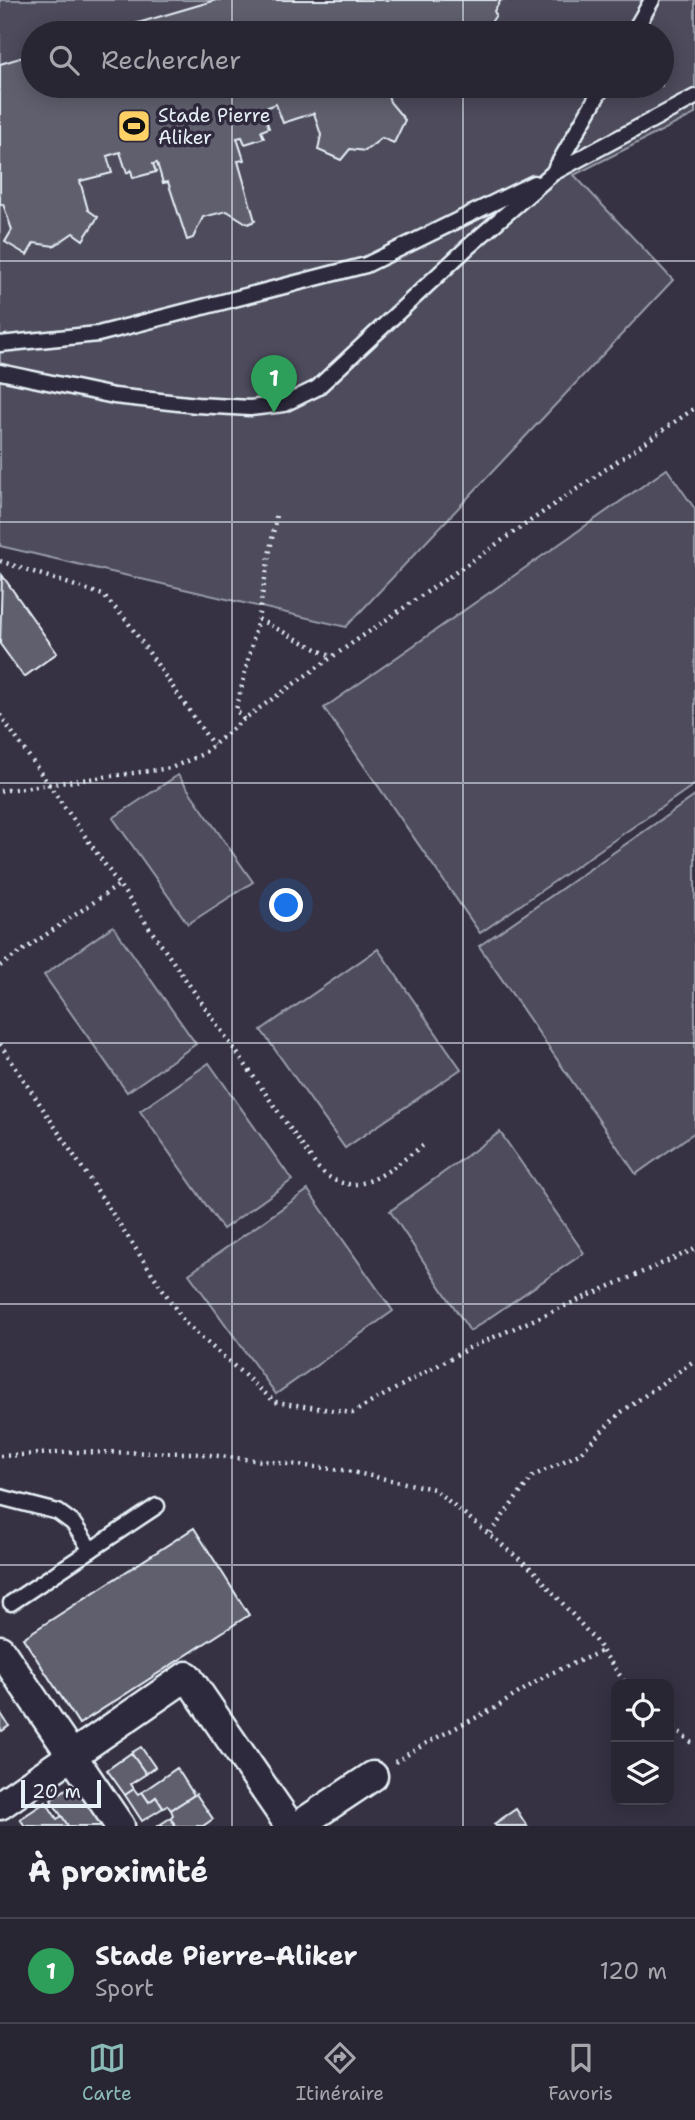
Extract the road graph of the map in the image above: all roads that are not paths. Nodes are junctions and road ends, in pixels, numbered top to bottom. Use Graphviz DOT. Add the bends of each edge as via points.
graph roads {
  1 [pos="652,0"];
  2 [pos="641,21"];
  3 [pos="695,97"];
  4 [pos="597,98"];
  5 [pos="554,173"];
  6 [pos="0,344"];
  7 [pos="0,372"];
  8 [pos="0,1497"];
  9 [pos="157,1506"];
  10 [pos="91,1550"];
  11 [pos="11,1603"];
  12 [pos="0,1650"];
  13 [pos="72,1755"];
  14 [pos="373,1776"];
  15 [pos="0,1805"];
  16 [pos="120,1826"];
  17 [pos="290,1826"];
  18 [pos="298,1826"];
  1 -- 2 [label="lane"];
  3 -- 5 [label="lane"];
  4 -- 5 [label="lane"];
  5 -- 6 [label="lane" via="366,265 98,334"];
  5 -- 7 [label="lane" via="317,388 284,404 250,408 183,404 114,396"];
  8 -- 10 [label="lane" via="58,1512 73,1523"];
  9 -- 10 [label="lane"];
  10 -- 11 [label="lane"];
  12 -- 13 [label="street"];
  13 -- 15 [label="street"];
  13 -- 16 [label="street"];
  13 -- 17 [label="street" via="187,1676"];
  14 -- 18 [label="street"];
}
